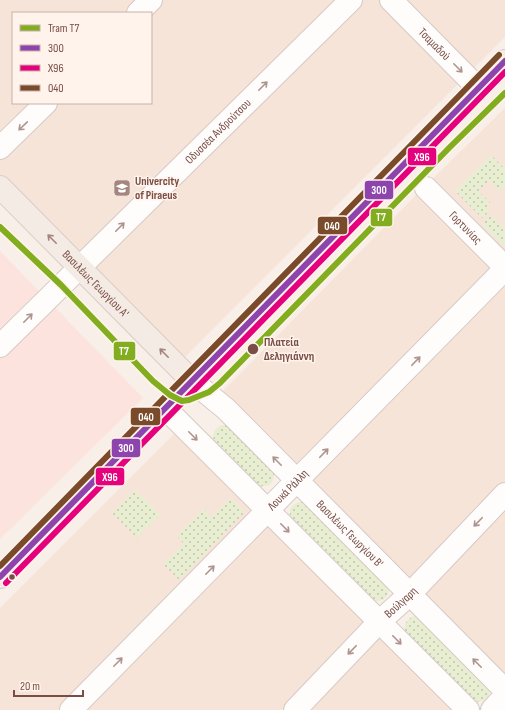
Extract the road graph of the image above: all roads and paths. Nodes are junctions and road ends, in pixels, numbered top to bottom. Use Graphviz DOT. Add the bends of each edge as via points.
graph roads {
  1 [pos="151,0"];
  2 [pos="351,0"];
  3 [pos="391,0"];
  4 [pos="139,12"];
  5 [pos="505,61"];
  6 [pos="478,88"];
  7 [pos="45,104"];
  8 [pos="0,148"];
  9 [pos="0,186"];
  10 [pos="426,188"];
  11 [pos="79,267"];
  12 [pos="505,268"];
  13 [pos="0,346"];
  14 [pos="192,381"];
  15 [pos="166,408"];
  16 [pos="297,481"];
  17 [pos="505,494"];
  18 [pos="268,511"];
  19 [pos="0,576"];
  20 [pos="410,594"];
  21 [pos="380,622"];
  22 [pos="505,690"];
  23 [pos="505,696"];
  24 [pos="71,710"];
  25 [pos="295,710"];
  26 [pos="468,710"];
  27 [pos="492,710"];
  1 -- 4 [label="street"];
  11 -- 2 [label="street, Οδυσσέα Ανδρούτσου, one-way"];
  3 -- 6 [label="street, Τσαμαδού, one-way"];
  5 -- 6 [label="main road"];
  6 -- 14 [label="main road"];
  7 -- 8 [label="street, one-way"];
  11 -- 9 [label="main road, Βασιλέως Γεωργίου Α', one-way"];
  10 -- 12 [label="street, Γορτυνίας"];
  13 -- 11 [label="street, Οδυσσέα Ανδρούτσου, one-way"];
  14 -- 11 [label="main road, Βασιλέως Γεωργίου Α', one-way"];
  16 -- 12 [label="street, Λουκά Ράλλη, one-way"];
  14 -- 15 [label="main road"];
  16 -- 14 [label="street, Βασιλέως Γεωργίου Β', one-way" via="226,409"];
  15 -- 18 [label="street, one-way"];
  15 -- 19 [label="main road"];
  16 -- 18 [label="street, Λουκά Ράλλη"];
  16 -- 20 [label="street, Βασιλέως Γεωργίου Β'"];
  17 -- 20 [label="street, Βούλγαρη, one-way"];
  18 -- 21 [label="street, one-way"];
  24 -- 18 [label="street, Λουκά Ράλλη, one-way"];
  20 -- 21 [label="street, Βούλγαρη"];
  22 -- 20 [label="street, Βασιλέως Γεωργίου Β', one-way"];
  21 -- 25 [label="street, Βούλγαρη, one-way"];
  21 -- 26 [label="street, one-way"];
  23 -- 27 [label="street"];
}
